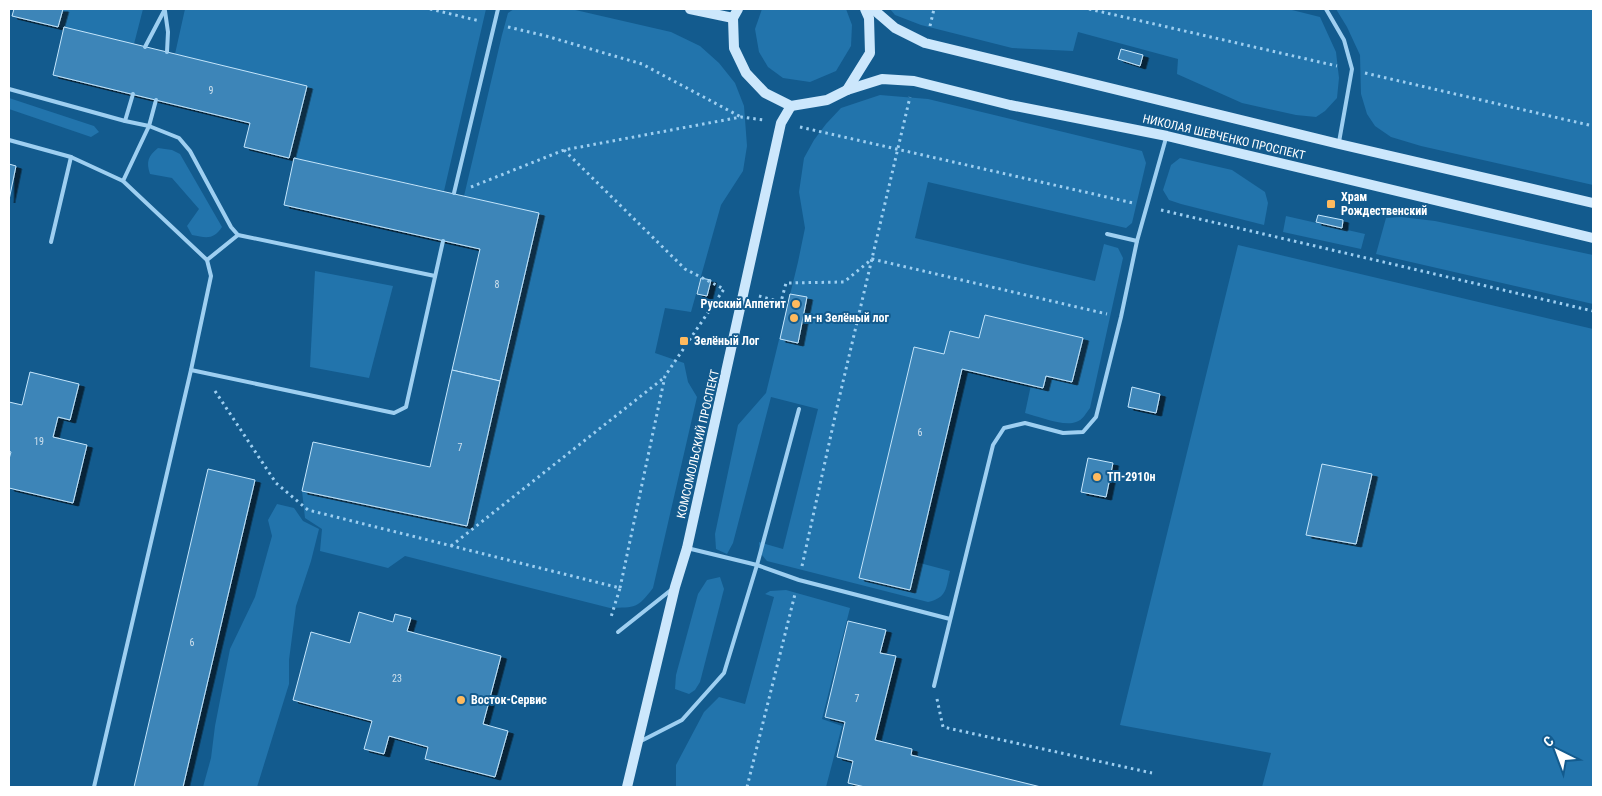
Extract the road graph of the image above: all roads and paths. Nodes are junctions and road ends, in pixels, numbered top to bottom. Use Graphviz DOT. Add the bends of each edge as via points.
graph roads {
  1 [pos="430,9"];
  2 [pos="498,9"];
  3 [pos="690,9"];
  4 [pos="865,9"];
  5 [pos="873,9"];
  6 [pos="934,9"];
  7 [pos="1326,9"];
  8 [pos="165,10"];
  9 [pos="736,13"];
  10 [pos="495,24"];
  11 [pos="925,43"];
  12 [pos="145,47"];
  13 [pos="168,52"];
  14 [pos="914,81"];
  15 [pos="9,89"];
  16 [pos="848,90"];
  17 [pos="133,94"];
  18 [pos="156,100"];
  19 [pos="791,106"];
  20 [pos="742,118"];
  21 [pos="125,121"];
  22 [pos="781,123"];
  23 [pos="149,126"];
  24 [pos="1167,136"];
  25 [pos="9,140"];
  26 [pos="1339,144"];
  27 [pos="564,150"];
  28 [pos="897,150"];
  29 [pos="71,157"];
  30 [pos="123,181"];
  31 [pos="454,193"];
  32 [pos="1593,203"];
  33 [pos="1148,207"];
  34 [pos="1107,234"];
  35 [pos="238,235"];
  36 [pos="1593,238"];
  37 [pos="443,241"];
  38 [pos="1137,241"];
  39 [pos="51,242"];
  40 [pos="872,259"];
  41 [pos="206,260"];
  42 [pos="435,276"];
  43 [pos="724,289"];
  44 [pos="745,293"];
  45 [pos="1593,311"];
  46 [pos="1121,317"];
  47 [pos="191,370"];
  48 [pos="204,373"];
  49 [pos="665,376"];
  50 [pos="798,409"];
  51 [pos="451,546"];
  52 [pos="687,548"];
  53 [pos="757,565"];
  54 [pos="799,580"];
  55 [pos="675,587"];
  56 [pos="620,588"];
  57 [pos="950,620"];
  58 [pos="608,626"];
  59 [pos="618,632"];
  60 [pos="934,686"];
  61 [pos="636,744"];
  62 [pos="1152,773"];
  63 [pos="94,787"];
  64 [pos="627,787"];
  65 [pos="747,787"];
  1 -- 10 [label="path"];
  2 -- 10 [label="lane"];
  3 -- 9 [label="main road"];
  4 -- 16 [label="main road" via="870,18 870,53"];
  5 -- 11 [label="main road, НИКОЛАЯ ШЕВЧЕНКО ПРОСПЕКТ" via="895,28"];
  6 -- 11 [label="path"];
  7 -- 26 [label="lane" via="1344,40 1352,69"];
  8 -- 12 [label="lane"];
  8 -- 13 [label="lane"];
  9 -- 19 [label="main road" via="734,48 746,73 765,92"];
  10 -- 20 [label="path" via="642,64"];
  10 -- 31 [label="lane"];
  11 -- 26 [label="main road, НИКОЛАЯ ШЕВЧЕНКО ПРОСПЕКТ"];
  14 -- 16 [label="main road, НИКОЛАЯ ШЕВЧЕНКО ПРОСПЕКТ" via="882,79"];
  14 -- 24 [label="main road, НИКОЛАЯ ШЕВЧЕНКО ПРОСПЕКТ" via="1010,105"];
  14 -- 28 [label="path"];
  15 -- 21 [label="lane"];
  16 -- 19 [label="main road, НИКОЛАЯ ШЕВЧЕНКО ПРОСПЕКТ" via="826,100"];
  17 -- 21 [label="lane"];
  18 -- 23 [label="lane"];
  19 -- 22 [label="main road, КОМСОМОЛЬСКИЙ ПРОСПЕКТ"];
  20 -- 22 [label="path"];
  20 -- 27 [label="path"];
  21 -- 23 [label="lane"];
  22 -- 28 [label="path"];
  22 -- 44 [label="main road, КОМСОМОЛЬСКИЙ ПРОСПЕКТ"];
  23 -- 30 [label="lane"];
  23 -- 35 [label="lane" via="178,138 190,151"];
  24 -- 33 [label="lane"];
  24 -- 36 [label="main road, НИКОЛАЯ ШЕВЧЕНКО ПРОСПЕКТ"];
  25 -- 29 [label="lane"];
  26 -- 32 [label="main road, НИКОЛАЯ ШЕВЧЕНКО ПРОСПЕКТ"];
  27 -- 31 [label="path"];
  27 -- 43 [label="path" via="686,269"];
  28 -- 33 [label="path"];
  28 -- 40 [label="path"];
  29 -- 30 [label="lane"];
  29 -- 39 [label="lane"];
  30 -- 41 [label="lane"];
  33 -- 38 [label="lane"];
  33 -- 45 [label="path"];
  34 -- 38 [label="lane"];
  35 -- 41 [label="lane"];
  35 -- 42 [label="lane"];
  37 -- 42 [label="lane"];
  38 -- 46 [label="lane"];
  40 -- 44 [label="path" via="844,282 786,283 781,302"];
  40 -- 46 [label="path"];
  40 -- 54 [label="path"];
  41 -- 47 [label="lane" via="211,276"];
  42 -- 48 [label="lane" via="406,407 394,413"];
  43 -- 44 [label="path"];
  43 -- 49 [label="path"];
  44 -- 52 [label="main road, КОМСОМОЛЬСКИЙ ПРОСПЕКТ"];
  46 -- 57 [label="lane" via="1096,417 1083,432 1063,433 1025,423 1004,428 993,444"];
  47 -- 48 [label="lane"];
  47 -- 63 [label="lane"];
  48 -- 51 [label="path" via="276,484 308,510"];
  49 -- 51 [label="path"];
  49 -- 56 [label="path"];
  50 -- 53 [label="lane"];
  51 -- 56 [label="path"];
  52 -- 53 [label="lane"];
  52 -- 55 [label="main road, КОМСОМОЛЬСКИЙ ПРОСПЕКТ"];
  53 -- 54 [label="lane"];
  53 -- 61 [label="lane" via="724,673 682,720"];
  54 -- 57 [label="lane"];
  54 -- 65 [label="path"];
  55 -- 59 [label="lane"];
  55 -- 61 [label="main road, КОМСОМОЛЬСКИЙ ПРОСПЕКТ"];
  56 -- 58 [label="path"];
  57 -- 60 [label="lane"];
  60 -- 62 [label="path" via="943,727"];
  61 -- 64 [label="main road, КОМСОМОЛЬСКИЙ ПРОСПЕКТ"];
}
